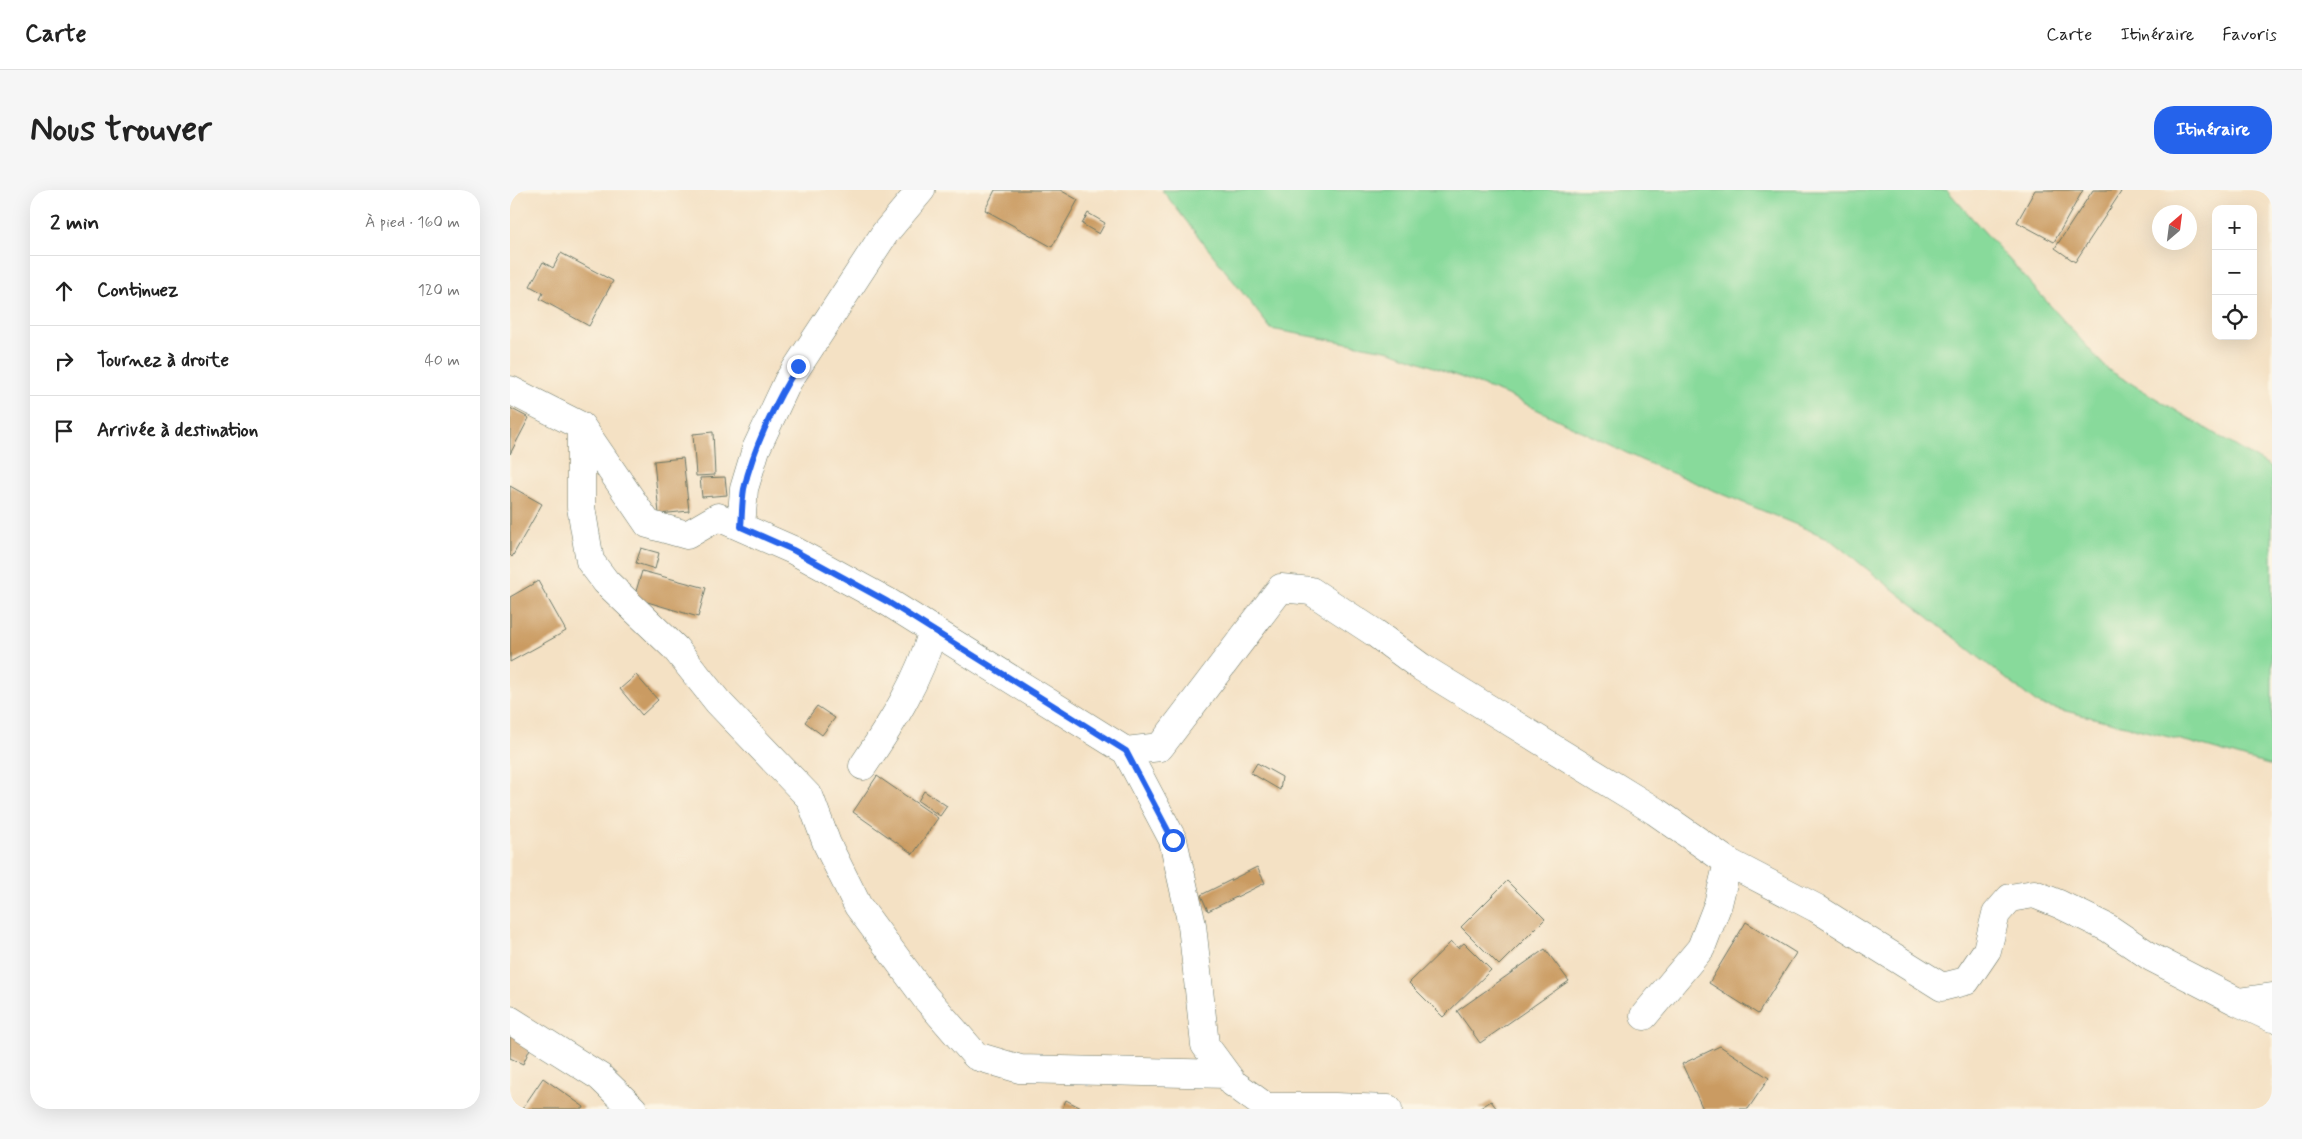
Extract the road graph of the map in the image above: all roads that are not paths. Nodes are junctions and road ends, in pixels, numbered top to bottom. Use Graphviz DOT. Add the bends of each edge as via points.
graph roads {
  1 [pos="921,190"];
  2 [pos="510,390"];
  3 [pos="581,426"];
  4 [pos="741,527"];
  5 [pos="933,630"];
  6 [pos="1126,751"];
  7 [pos="863,766"];
  8 [pos="1728,862"];
  9 [pos="2272,996"];
  10 [pos="2238,1002"];
  11 [pos="1644,1016"];
  12 [pos="2272,1018"];
  13 [pos="510,1020"];
  14 [pos="1226,1074"];
  15 [pos="633,1109"];
  16 [pos="1388,1109"];
  1 -- 4 [label="street" via="885,233 788,381 756,449 744,489"];
  2 -- 3 [label="street"];
  3 -- 4 [label="street" via="648,524 686,535 718,517"];
  3 -- 14 [label="street" via="581,507 590,561 606,582 675,648 718,702 810,798 827,844 858,906 925,997 976,1056 1020,1069"];
  4 -- 5 [label="street" via="793,550"];
  5 -- 6 [label="street"];
  5 -- 7 [label="street" via="925,660 897,715"];
  6 -- 8 [label="street" via="1160,748 1281,588 1311,590 1421,667 1655,811"];
  6 -- 14 [label="street" via="1173,840 1192,925 1205,1045"];
  8 -- 10 [label="street" via="1816,908 1942,987 1966,981 1987,950 1996,914 2010,898 2034,894 2108,928 2152,957"];
  8 -- 11 [label="street" via="1718,904 1701,948"];
  9 -- 10 [label="street"];
  10 -- 12 [label="street"];
  13 -- 15 [label="street" via="600,1077"];
  14 -- 16 [label="street" via="1266,1107"];
}
